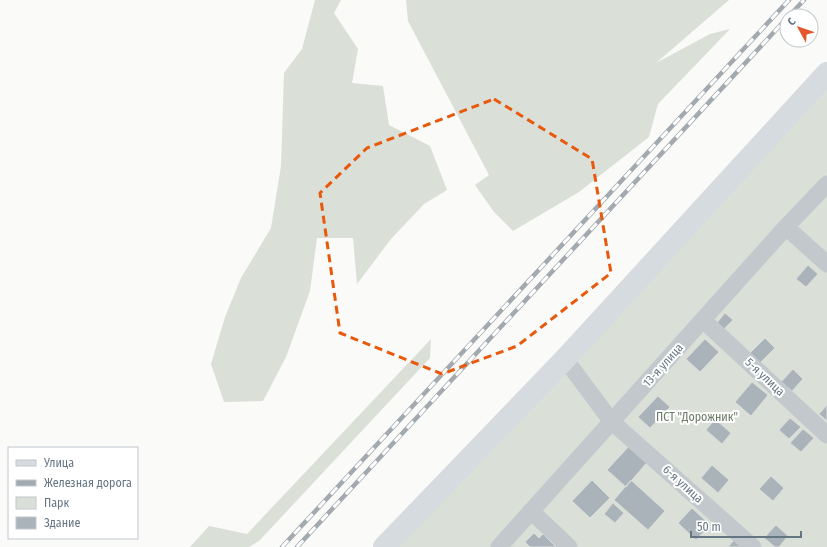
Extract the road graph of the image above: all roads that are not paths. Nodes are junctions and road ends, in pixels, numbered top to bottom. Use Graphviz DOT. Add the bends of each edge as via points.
graph roads {
  1 [pos="827,73"];
  2 [pos="827,184"];
  3 [pos="786,227"];
  4 [pos="827,264"];
  5 [pos="703,320"];
  6 [pos="565,359"];
  7 [pos="612,422"];
  8 [pos="827,435"];
  9 [pos="531,511"];
  10 [pos="384,547"];
  11 [pos="499,547"];
  12 [pos="570,547"];
  13 [pos="753,547"];
  1 -- 6 [label="street"];
  2 -- 3 [label="street, 13-я улица"];
  3 -- 4 [label="street"];
  3 -- 5 [label="street, 13-я улица"];
  5 -- 7 [label="street, 13-я улица"];
  5 -- 8 [label="street, 5-я улица"];
  6 -- 7 [label="street, 6-я улица"];
  6 -- 10 [label="street"];
  7 -- 9 [label="street, 13-я улица"];
  7 -- 13 [label="street, 6-я улица"];
  9 -- 11 [label="street, 13-я улица"];
  9 -- 12 [label="street"];
}
